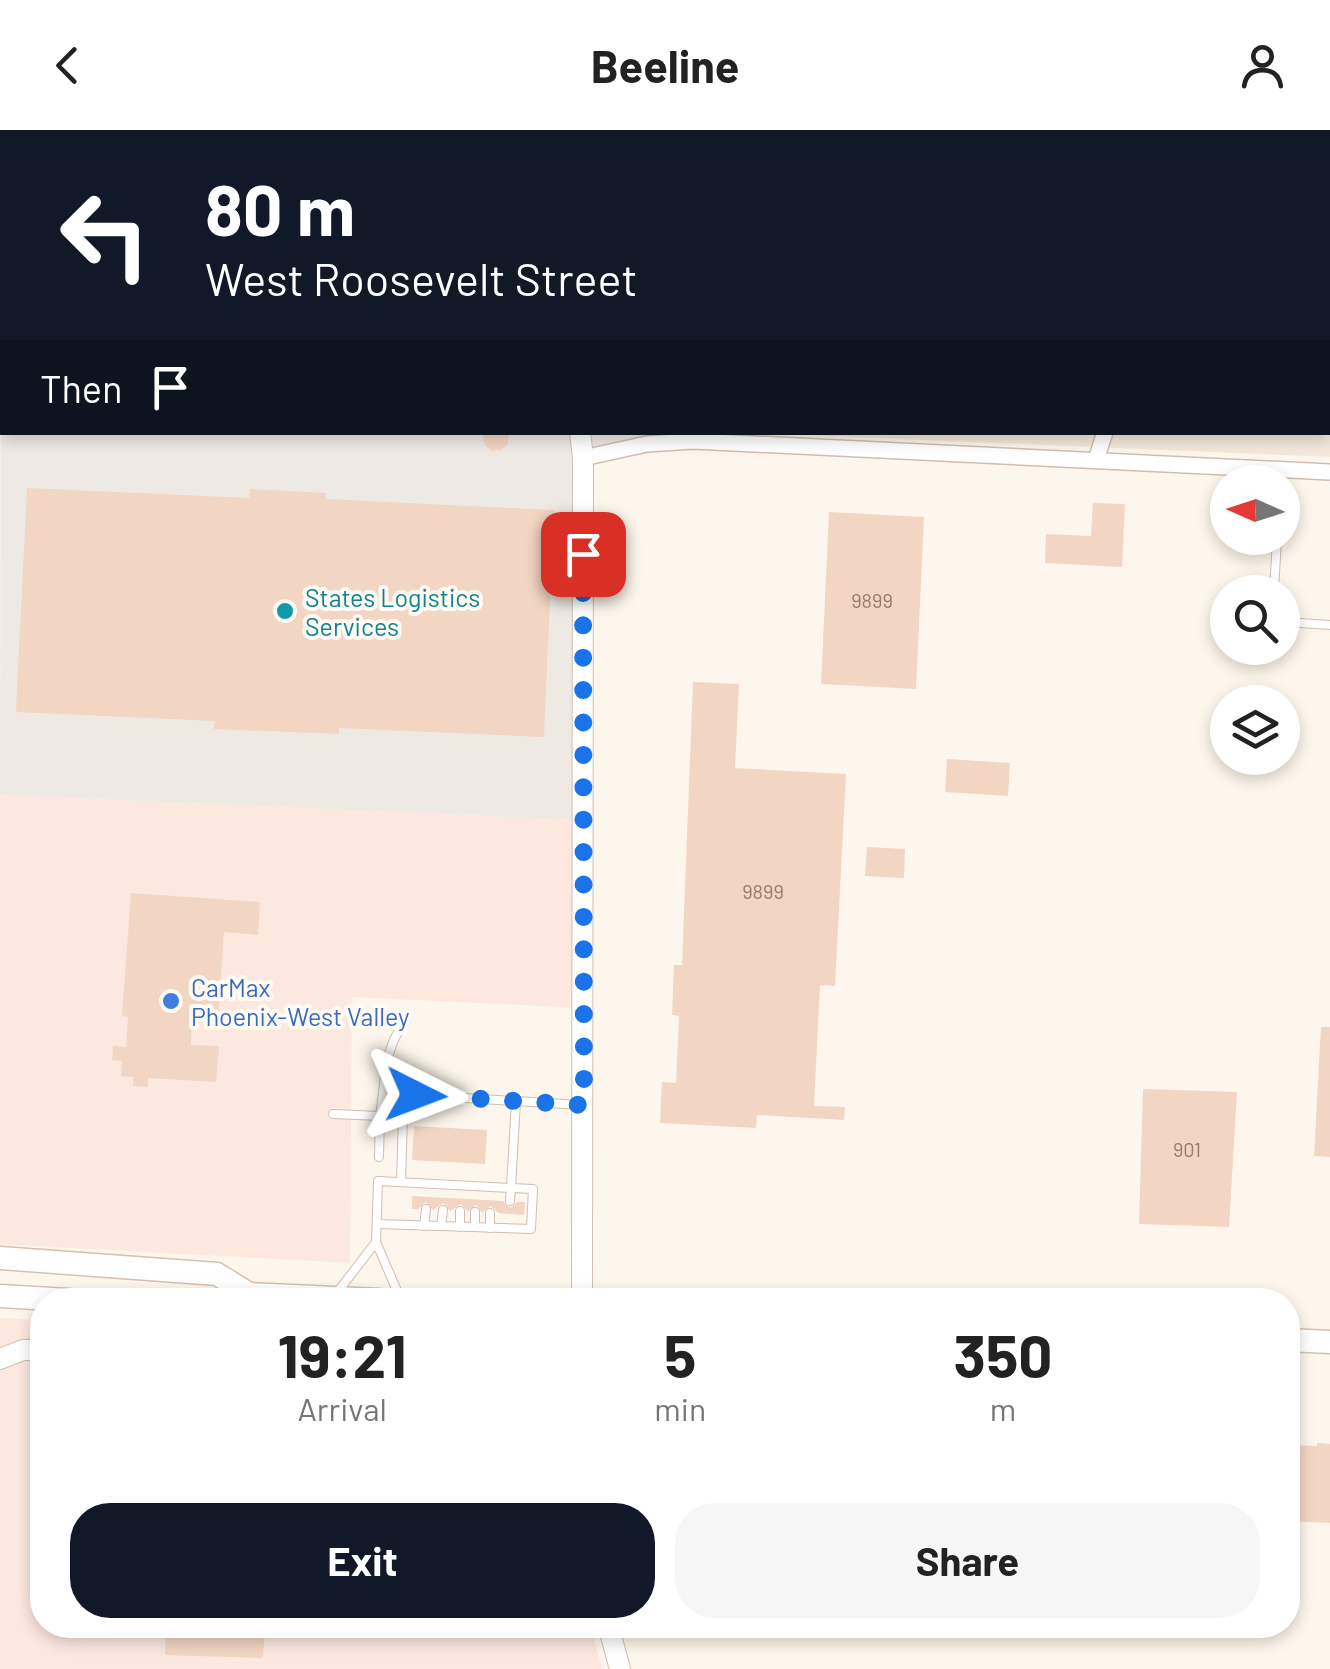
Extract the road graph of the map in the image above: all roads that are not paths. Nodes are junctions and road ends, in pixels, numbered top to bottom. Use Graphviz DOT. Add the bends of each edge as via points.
graph roads {
  1 [pos="580,435"];
  2 [pos="1090,435"];
  3 [pos="1104,435"];
  4 [pos="583,458"];
  5 [pos="1096,460"];
  6 [pos="1210,470"];
  7 [pos="1330,472"];
  8 [pos="1300,474"];
  9 [pos="1300,623"];
  10 [pos="1330,625"];
  11 [pos="406,1020"];
  12 [pos="382,1093"];
  13 [pos="516,1101"];
  14 [pos="584,1105"];
  15 [pos="333,1114"];
  16 [pos="380,1116"];
  17 [pos="380,1157"];
  18 [pos="379,1170"];
  19 [pos="378,1182"];
  20 [pos="401,1182"];
  21 [pos="426,1184"];
  22 [pos="444,1185"];
  23 [pos="461,1185"];
  24 [pos="476,1186"];
  25 [pos="491,1186"];
  26 [pos="510,1188"];
  27 [pos="426,1197"];
  28 [pos="443,1198"];
  29 [pos="460,1199"];
  30 [pos="476,1200"];
  31 [pos="490,1200"];
  32 [pos="510,1202"];
  33 [pos="426,1210"];
  34 [pos="442,1210"];
  35 [pos="460,1212"];
  36 [pos="475,1212"];
  37 [pos="490,1213"];
  38 [pos="509,1214"];
  39 [pos="376,1224"];
  40 [pos="424,1226"];
  41 [pos="442,1226"];
  42 [pos="460,1227"];
  43 [pos="475,1228"];
  44 [pos="490,1228"];
  45 [pos="508,1228"];
  46 [pos="376,1242"];
  47 [pos="0,1258"];
  48 [pos="233,1288"];
  49 [pos="342,1288"];
  50 [pos="397,1288"];
  51 [pos="582,1288"];
  52 [pos="0,1296"];
  53 [pos="30,1298"];
  54 [pos="1300,1341"];
  55 [pos="1330,1342"];
  56 [pos="30,1350"];
  57 [pos="0,1359"];
  58 [pos="612,1638"];
  59 [pos="620,1669"];
  1 -- 4 [label="street"];
  2 -- 5 [label="street"];
  3 -- 5 [label="street"];
  4 -- 5 [label="street" via="693,441"];
  4 -- 14 [label="street"];
  5 -- 6 [label="street"];
  7 -- 8 [label="street"];
  9 -- 10 [label="lane"];
  11 -- 12 [label="lane" via="388,1052"];
  12 -- 13 [label="lane"];
  12 -- 16 [label="lane"];
  13 -- 14 [label="lane"];
  13 -- 26 [label="lane"];
  14 -- 51 [label="street"];
  15 -- 16 [label="lane"];
  16 -- 17 [label="lane"];
  16 -- 20 [label="lane" via="403,1116"];
  18 -- 19 [label="lane"];
  19 -- 20 [label="lane"];
  19 -- 39 [label="lane"];
  20 -- 21 [label="lane"];
  21 -- 22 [label="lane"];
  21 -- 27 [label="lane"];
  22 -- 23 [label="lane"];
  22 -- 28 [label="lane"];
  23 -- 24 [label="lane"];
  23 -- 29 [label="lane"];
  24 -- 25 [label="lane"];
  24 -- 30 [label="lane"];
  25 -- 26 [label="lane"];
  25 -- 31 [label="lane"];
  26 -- 32 [label="lane"];
  26 -- 45 [label="lane" via="533,1189 530,1229"];
  33 -- 40 [label="lane"];
  34 -- 41 [label="lane"];
  35 -- 42 [label="lane"];
  36 -- 43 [label="lane"];
  37 -- 44 [label="lane"];
  38 -- 45 [label="lane"];
  39 -- 40 [label="lane"];
  39 -- 46 [label="lane"];
  40 -- 41 [label="lane"];
  41 -- 42 [label="lane"];
  42 -- 43 [label="lane"];
  43 -- 44 [label="lane"];
  44 -- 45 [label="lane"];
  46 -- 49 [label="lane"];
  46 -- 50 [label="lane"];
  47 -- 48 [label="main road" via="217,1274"];
  52 -- 53 [label="main road"];
  54 -- 55 [label="main road"];
  56 -- 57 [label="street"];
  58 -- 59 [label="street"];
}
